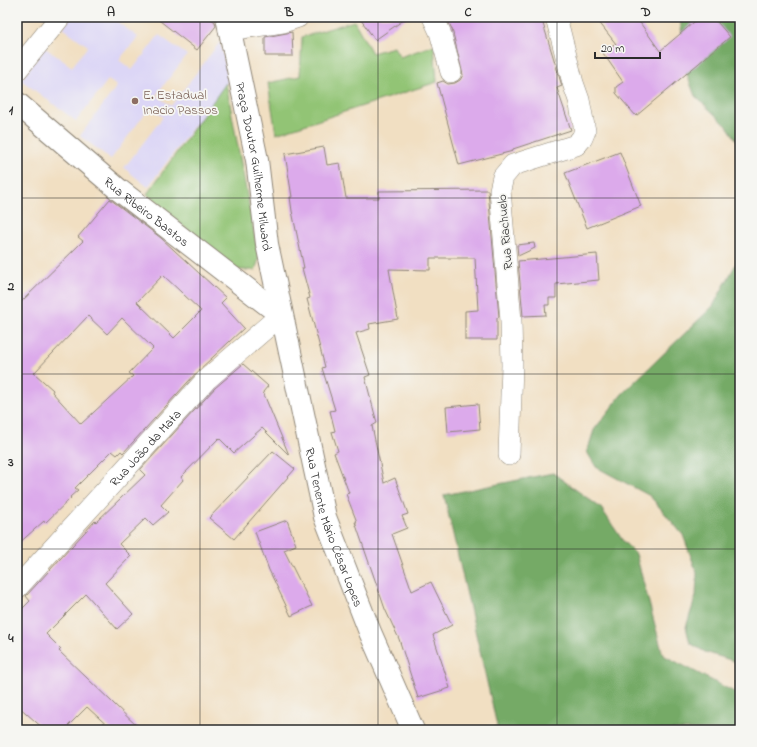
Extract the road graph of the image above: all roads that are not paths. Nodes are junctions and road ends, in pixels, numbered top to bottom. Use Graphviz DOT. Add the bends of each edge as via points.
graph roads {
  1 [pos="60,17"];
  2 [pos="298,17"];
  3 [pos="432,17"];
  4 [pos="556,17"];
  5 [pos="228,24"];
  6 [pos="17,70"];
  7 [pos="451,72"];
  8 [pos="17,103"];
  9 [pos="281,315"];
  10 [pos="509,455"];
  11 [pos="17,588"];
  12 [pos="413,730"];
  1 -- 6 [label="street"];
  2 -- 5 [label="street" via="283,22"];
  3 -- 7 [label="street" via="440,32"];
  4 -- 10 [label="street, Rua Riachuelo" via="585,131 576,145 513,165 503,177 500,190 511,321 512,365"];
  5 -- 9 [label="main road, Praça Doutor Guilherme Milward" via="257,160 267,244"];
  8 -- 9 [label="main road, Rua Ribeiro Bastos" via="119,190"];
  9 -- 11 [label="street, Rua João da Mata" via="207,380"];
  9 -- 12 [label="main road, Rua Tenente Mário César Lopes" via="326,517 370,632"];
}
